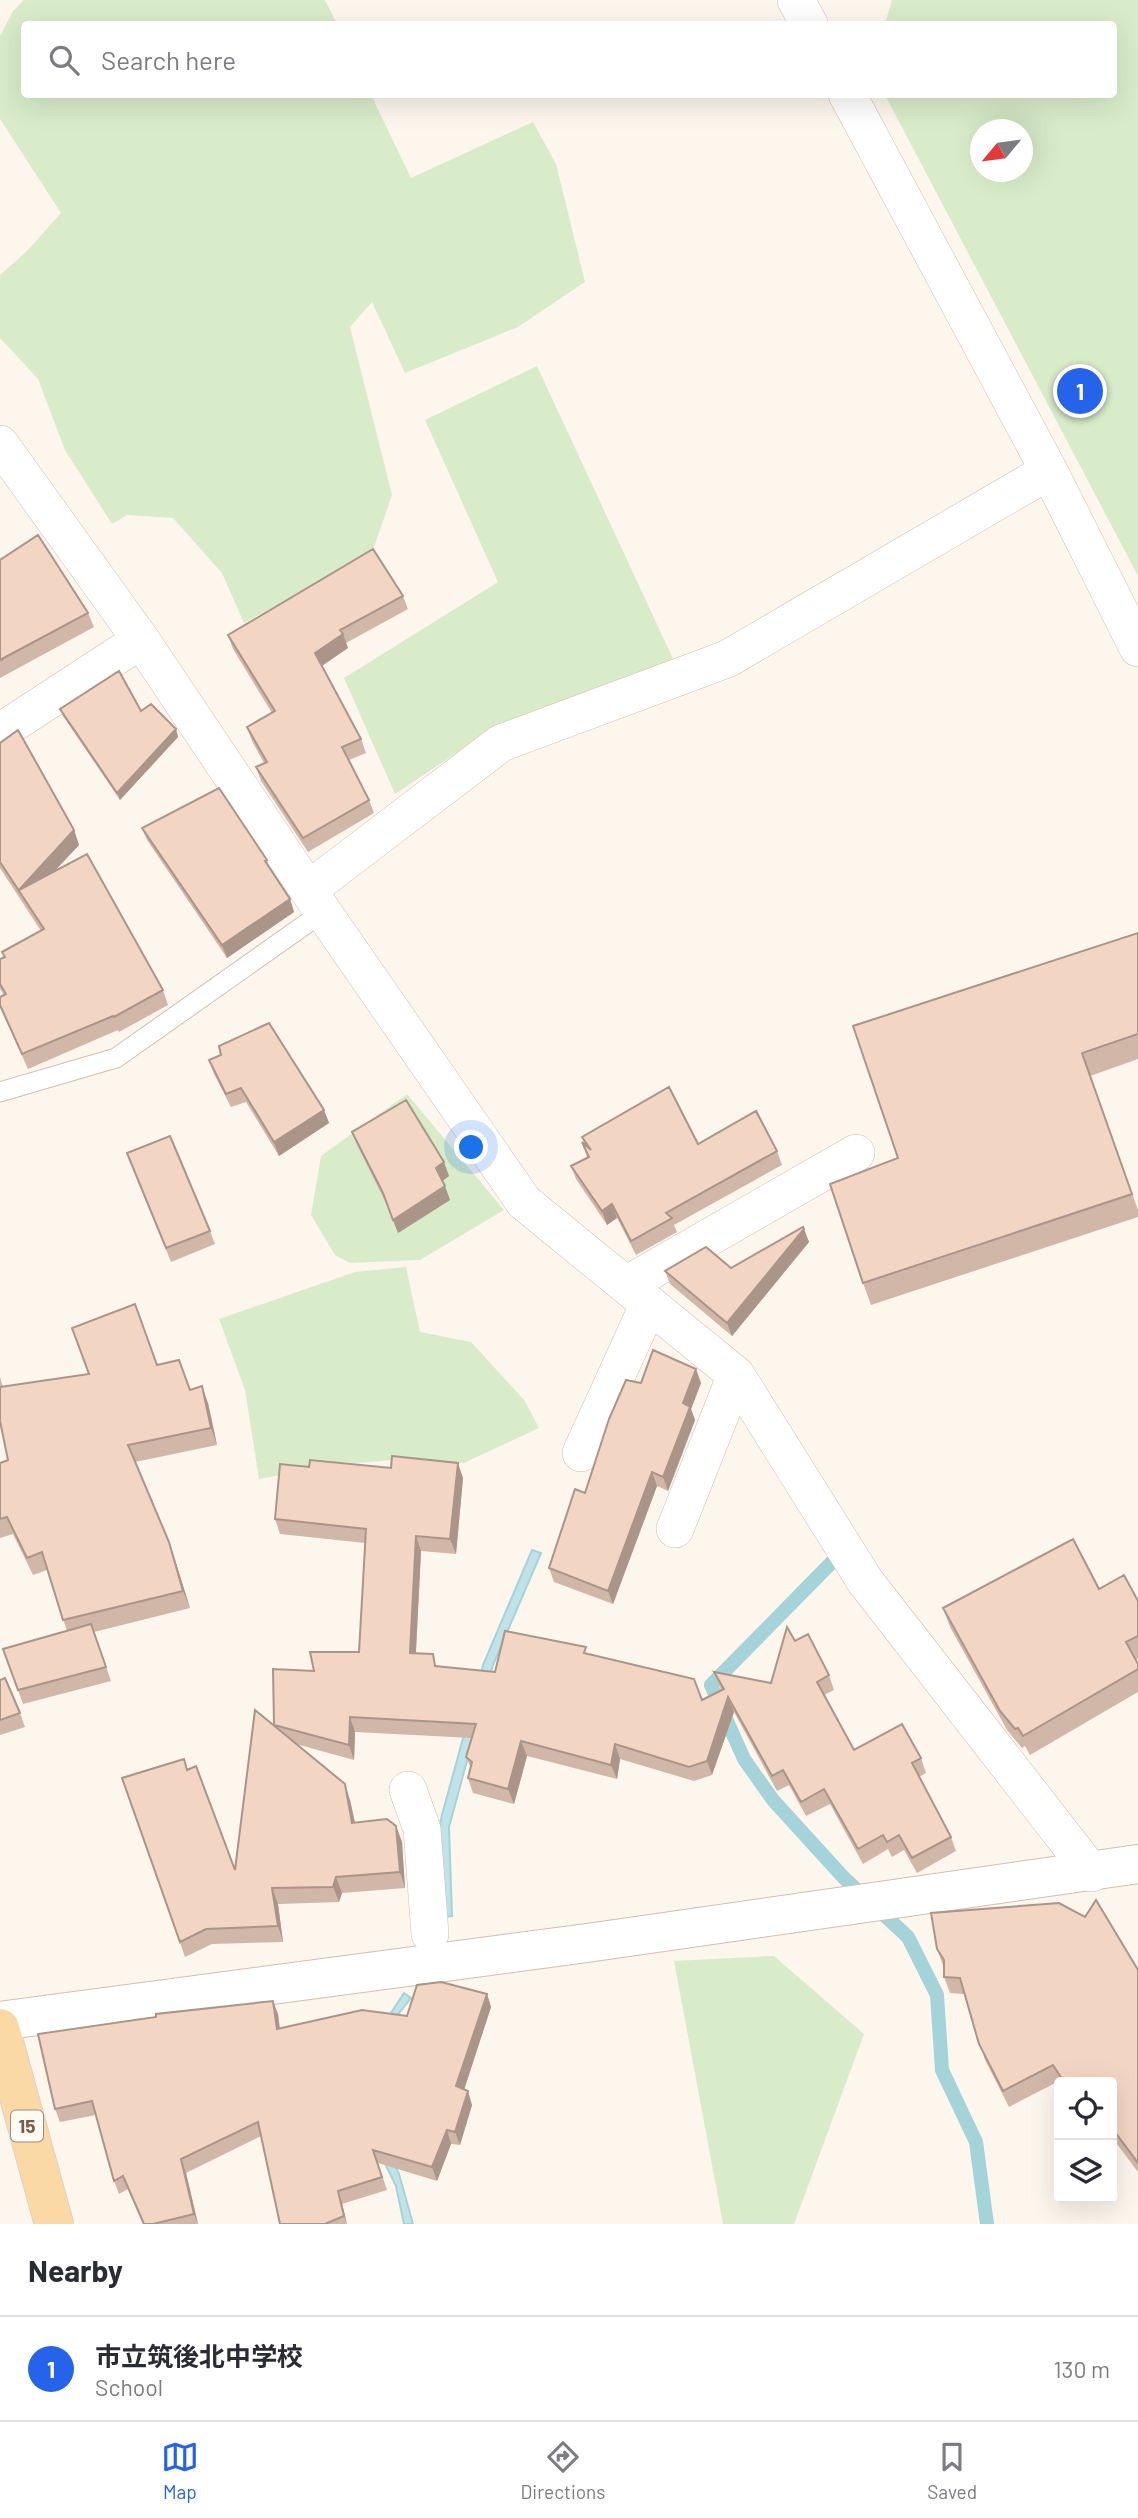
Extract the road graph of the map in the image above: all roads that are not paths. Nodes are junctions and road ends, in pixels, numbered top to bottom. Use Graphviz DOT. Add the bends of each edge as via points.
graph roads {
  1 [pos="796,0"];
  2 [pos="807,21"];
  3 [pos="849,98"];
  4 [pos="0,444"];
  5 [pos="1049,471"];
  6 [pos="141,640"];
  7 [pos="1138,648"];
  8 [pos="0,732"];
  9 [pos="316,901"];
  10 [pos="0,1092"];
  11 [pos="856,1153"];
  12 [pos="638,1295"];
  13 [pos="736,1375"];
  14 [pos="581,1453"];
  15 [pos="675,1530"];
  16 [pos="408,1790"];
  17 [pos="1123,1872"];
  18 [pos="430,1934"];
  19 [pos="0,2021"];
  20 [pos="0,2028"];
  21 [pos="54,2224"];
  1 -- 2 [label="street"];
  3 -- 5 [label="street"];
  4 -- 6 [label="street"];
  5 -- 7 [label="street"];
  5 -- 9 [label="street" via="727,659 501,743"];
  6 -- 8 [label="street"];
  6 -- 9 [label="street"];
  9 -- 10 [label="lane" via="116,1058"];
  9 -- 12 [label="street" via="524,1202"];
  11 -- 12 [label="street"];
  12 -- 13 [label="street"];
  12 -- 14 [label="street"];
  13 -- 15 [label="street"];
  13 -- 17 [label="street" via="864,1581"];
  16 -- 18 [label="street" via="422,1829"];
  17 -- 19 [label="street"];
  20 -- 21 [label="main road, 15"];
}
